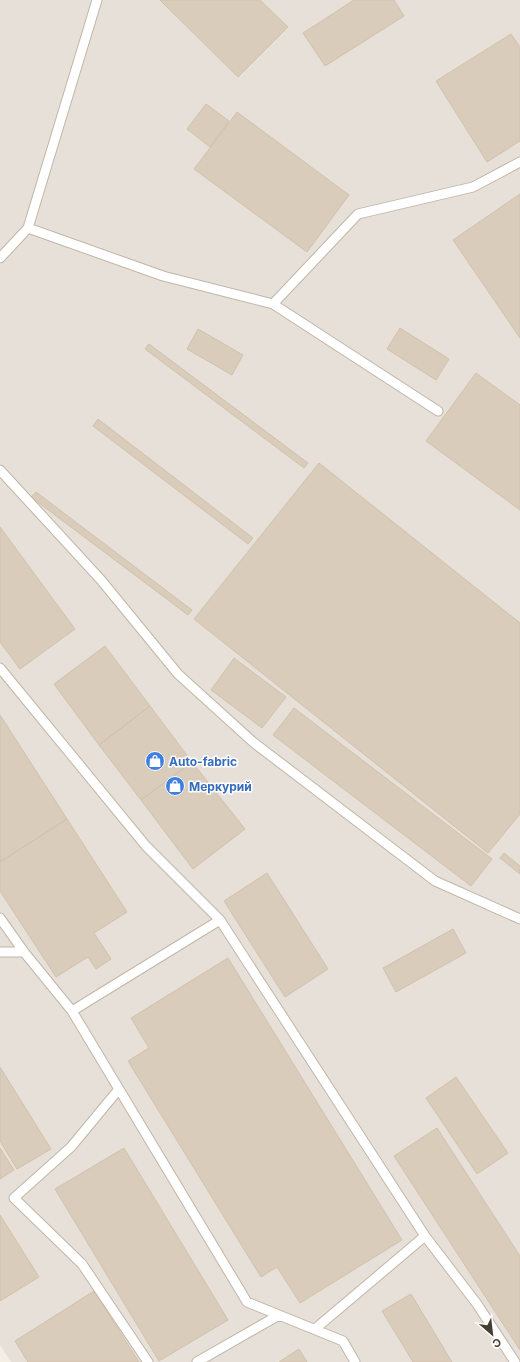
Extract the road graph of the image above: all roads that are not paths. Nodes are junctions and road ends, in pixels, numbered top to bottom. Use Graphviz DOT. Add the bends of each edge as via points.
graph roads {
  1 [pos="97,0"];
  2 [pos="520,162"];
  3 [pos="28,228"];
  4 [pos="0,258"];
  5 [pos="273,304"];
  6 [pos="438,411"];
  7 [pos="0,470"];
  8 [pos="0,668"];
  9 [pos="0,918"];
  10 [pos="520,919"];
  11 [pos="220,920"];
  12 [pos="0,952"];
  13 [pos="24,952"];
  14 [pos="72,1011"];
  15 [pos="119,1089"];
  16 [pos="424,1236"];
  17 [pos="279,1315"];
  18 [pos="315,1329"];
  19 [pos="148,1362"];
  20 [pos="197,1362"];
  21 [pos="355,1362"];
  22 [pos="515,1362"];
  1 -- 3 [label="lane"];
  2 -- 5 [label="lane" via="473,187 358,214"];
  3 -- 4 [label="lane"];
  3 -- 5 [label="lane" via="163,276"];
  5 -- 6 [label="lane"];
  7 -- 10 [label="lane" via="101,580 178,674 253,742 435,881"];
  8 -- 11 [label="lane" via="146,846"];
  9 -- 13 [label="lane"];
  11 -- 14 [label="lane"];
  11 -- 16 [label="lane"];
  12 -- 13 [label="lane"];
  13 -- 14 [label="lane"];
  14 -- 15 [label="lane"];
  15 -- 17 [label="lane" via="247,1302"];
  15 -- 19 [label="lane" via="71,1148 14,1198 82,1264"];
  16 -- 18 [label="lane"];
  16 -- 22 [label="lane" via="476,1304"];
  17 -- 18 [label="lane"];
  17 -- 20 [label="lane"];
  18 -- 21 [label="lane" via="343,1341"];
}
